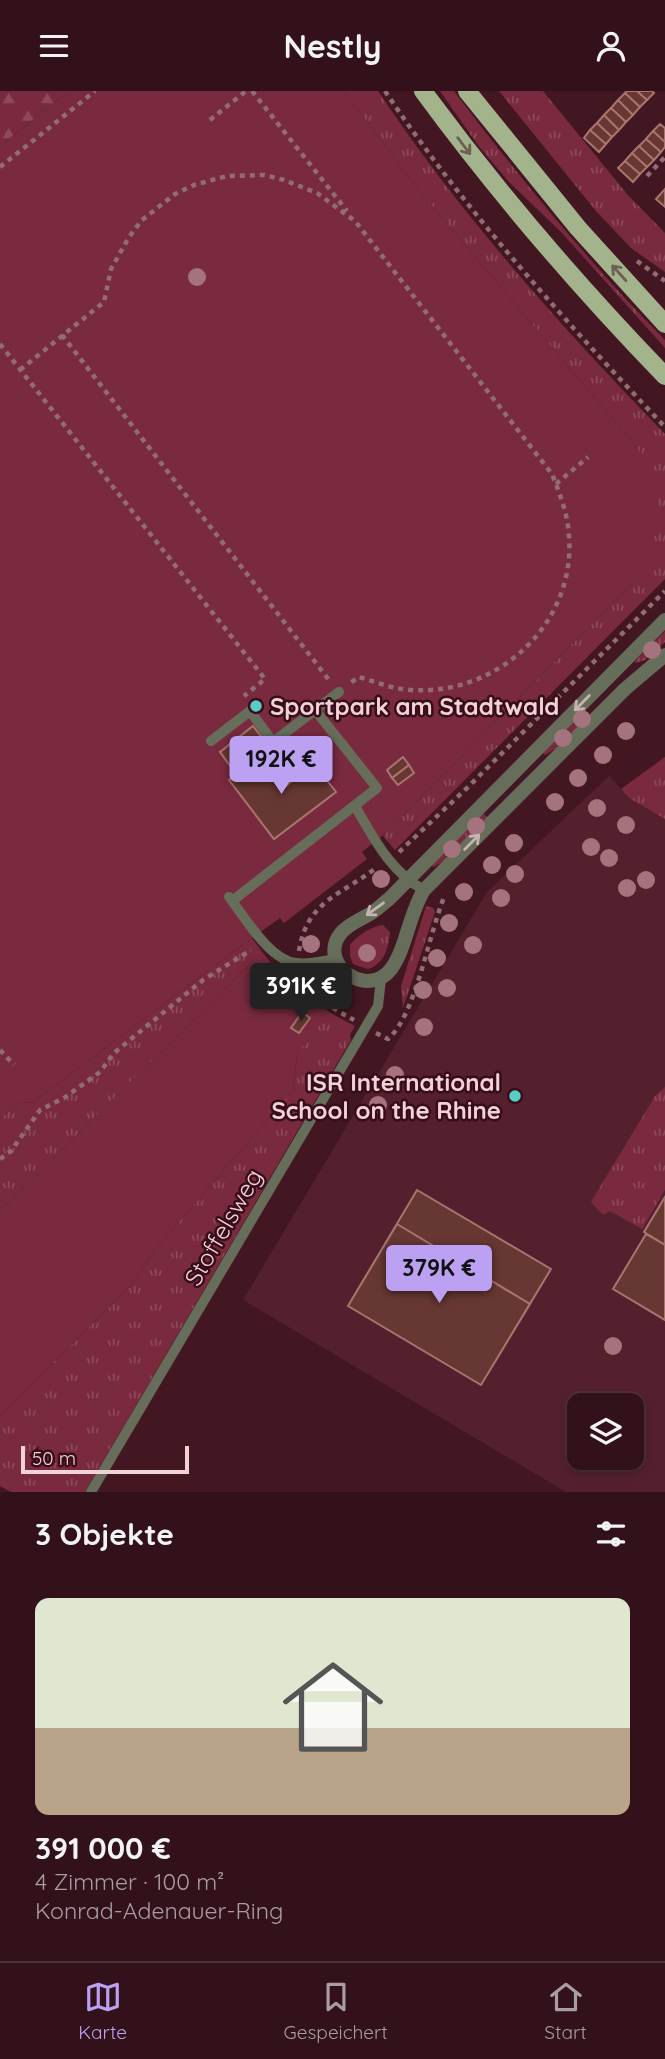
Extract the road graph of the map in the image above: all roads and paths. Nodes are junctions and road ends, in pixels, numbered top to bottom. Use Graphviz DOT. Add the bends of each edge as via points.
graph roads {
  1 [pos="95,91"];
  2 [pos="246,91"];
  3 [pos="252,91"];
  4 [pos="385,91"];
  5 [pos="423,91"];
  6 [pos="467,91"];
  7 [pos="210,120"];
  8 [pos="665,157"];
  9 [pos="0,167"];
  10 [pos="647,176"];
  11 [pos="355,221"];
  12 [pos="665,324"];
  13 [pos="62,335"];
  14 [pos="0,344"];
  15 [pos="20,370"];
  16 [pos="665,376"];
  17 [pos="665,427"];
  18 [pos="588,457"];
  19 [pos="556,484"];
  20 [pos="665,591"];
  21 [pos="665,620"];
  22 [pos="665,655"];
  23 [pos="611,674"];
  24 [pos="625,689"];
  25 [pos="339,692"];
  26 [pos="315,710"];
  27 [pos="250,711"];
  28 [pos="211,741"];
  29 [pos="355,806"];
  30 [pos="421,833"];
  31 [pos="408,881"];
  32 [pos="448,888"];
  33 [pos="424,890"];
  34 [pos="263,941"];
  35 [pos="335,959"];
  36 [pos="381,979"];
  37 [pos="364,1027"];
  38 [pos="0,1050"];
  39 [pos="14,1065"];
  40 [pos="0,1159"];
  41 [pos="91,1492"];
  1 -- 9 [label="path"];
  2 -- 7 [label="path"];
  3 -- 11 [label="path"];
  4 -- 17 [label="path" via="443,174 511,256"];
  5 -- 16 [label="main road, one-way" via="550,253"];
  12 -- 6 [label="main road, one-way"];
  8 -- 10 [label="path"];
  11 -- 13 [label="path" via="317,193 264,175 227,176 194,185 142,220 111,269 104,302"];
  11 -- 19 [label="path"];
  13 -- 15 [label="path"];
  13 -- 25 [label="path"];
  14 -- 15 [label="path"];
  15 -- 27 [label="path" via="265,679 240,699"];
  18 -- 19 [label="path"];
  19 -- 25 [label="path" via="570,537 567,576 553,613 523,652 498,670 456,687 411,690 359,677"];
  20 -- 30 [label="path"];
  21 -- 23 [label="street"];
  22 -- 24 [label="street"];
  23 -- 24 [label="street"];
  23 -- 31 [label="street, one-way"];
  33 -- 24 [label="street, one-way"];
  25 -- 26 [label="lane"];
  26 -- 27 [label="lane" via="273,742"];
  26 -- 29 [label="lane" via="377,788"];
  27 -- 28 [label="lane"];
  29 -- 31 [label="lane" via="376,842"];
  29 -- 34 [label="lane" via="231,899"];
  31 -- 33 [label="lane"];
  31 -- 35 [label="street, one-way" via="339,935"];
  32 -- 37 [label="path" via="411,1002 394,1034 388,1039"];
  33 -- 36 [label="street" via="396,961"];
  34 -- 35 [label="lane" via="287,962"];
  34 -- 40 [label="path" via="203,980 114,1053 100,1072 40,1110"];
  35 -- 36 [label="street" via="352,978 366,982"];
  36 -- 37 [label="lane, Stoffelsweg" via="378,1006"];
  37 -- 41 [label="lane, Stoffelsweg"];
  38 -- 39 [label="path"];
}
